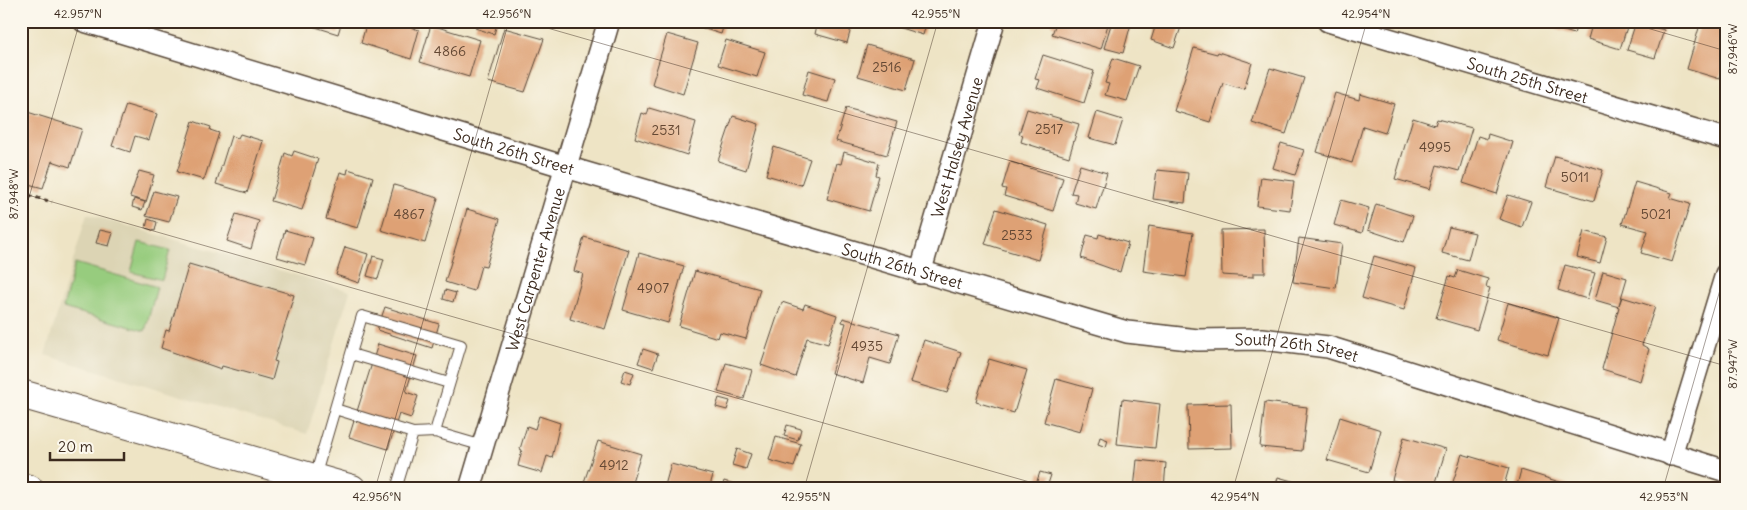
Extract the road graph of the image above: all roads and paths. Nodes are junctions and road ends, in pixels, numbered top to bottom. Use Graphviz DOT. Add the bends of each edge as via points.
graph roads {
  1 [pos="84,21"];
  2 [pos="609,21"];
  3 [pos="994,21"];
  4 [pos="1328,21"];
  5 [pos="1726,139"];
  6 [pos="566,167"];
  7 [pos="21,193"];
  8 [pos="52,202"];
  9 [pos="920,273"];
  10 [pos="1726,274"];
  11 [pos="351,354"];
  12 [pos="450,383"];
  13 [pos="21,394"];
  14 [pos="335,409"];
  15 [pos="435,432"];
  16 [pos="413,433"];
  17 [pos="483,446"];
  18 [pos="1671,455"];
  19 [pos="1726,471"];
  20 [pos="314,478"];
  21 [pos="21,487"];
  22 [pos="29,489"];
  23 [pos="352,489"];
  24 [pos="396,489"];
  25 [pos="470,489"];
  1 -- 6 [label="street, South 26th Street"];
  2 -- 6 [label="street, West Carpenter Avenue"];
  3 -- 9 [label="street, West Halsey Avenue"];
  4 -- 5 [label="street, South 25th Street"];
  6 -- 9 [label="street, South 26th Street"];
  6 -- 17 [label="street, West Carpenter Avenue"];
  7 -- 8 [label="path"];
  9 -- 18 [label="street, South 26th Street" via="1127,332 1198,340 1262,338 1328,347"];
  10 -- 18 [label="street"];
  11 -- 12 [label="lane"];
  11 -- 12 [label="lane" via="362,316 461,345"];
  11 -- 14 [label="lane"];
  12 -- 15 [label="lane"];
  13 -- 20 [label="main road"];
  14 -- 16 [label="lane"];
  14 -- 20 [label="lane"];
  15 -- 16 [label="lane"];
  15 -- 17 [label="lane"];
  16 -- 24 [label="lane"];
  17 -- 25 [label="street, West Carpenter Avenue"];
  18 -- 19 [label="street, South 26th Street"];
  20 -- 23 [label="main road"];
  21 -- 22 [label="main road"];
}
